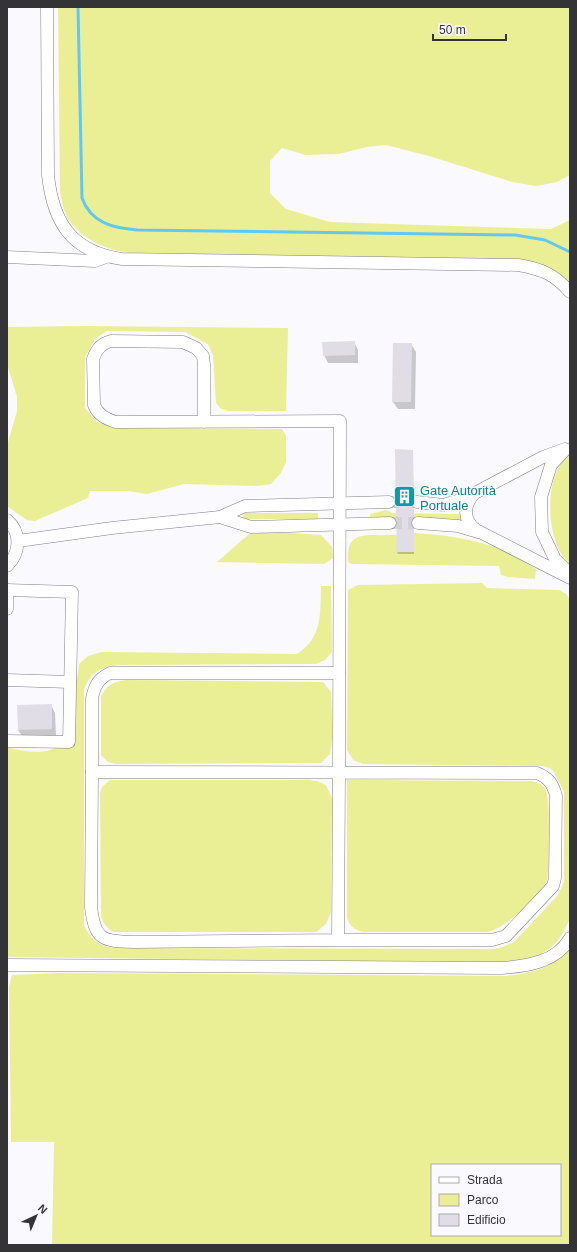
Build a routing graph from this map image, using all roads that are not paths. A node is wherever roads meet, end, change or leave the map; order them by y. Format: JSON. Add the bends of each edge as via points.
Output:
{"nodes":[{"id":1,"x":47,"y":7,"type":"edge"},
{"id":2,"x":7,"y":257,"type":"edge"},
{"id":3,"x":106,"y":257,"type":"junction"},
{"id":4,"x":570,"y":292,"type":"edge"},
{"id":5,"x":204,"y":422,"type":"junction"},
{"id":6,"x":568,"y":448,"type":"edge"},
{"id":7,"x":471,"y":497,"type":"junction"},
{"id":8,"x":389,"y":502,"type":"tunnel mouth"},
{"id":9,"x":417,"y":502,"type":"tunnel mouth"},
{"id":10,"x":339,"y":504,"type":"junction"},
{"id":11,"x":220,"y":517,"type":"junction"},
{"id":12,"x":7,"y":520,"type":"edge"},
{"id":13,"x":390,"y":523,"type":"tunnel mouth"},
{"id":14,"x":418,"y":523,"type":"tunnel mouth"},
{"id":15,"x":339,"y":524,"type":"junction"},
{"id":16,"x":480,"y":532,"type":"junction"},
{"id":17,"x":18,"y":541,"type":"junction"},
{"id":18,"x":7,"y":566,"type":"edge"},
{"id":19,"x":570,"y":574,"type":"edge"},
{"id":20,"x":570,"y":578,"type":"edge"},
{"id":21,"x":7,"y":590,"type":"edge"},
{"id":22,"x":7,"y":609,"type":"edge"},
{"id":23,"x":339,"y":672,"type":"junction"},
{"id":24,"x":7,"y":680,"type":"edge"},
{"id":25,"x":70,"y":682,"type":"junction"},
{"id":26,"x":7,"y":741,"type":"edge"},
{"id":27,"x":92,"y":772,"type":"junction"},
{"id":28,"x":339,"y":774,"type":"junction"},
{"id":29,"x":570,"y":938,"type":"edge"},
{"id":30,"x":338,"y":940,"type":"junction"},
{"id":31,"x":7,"y":965,"type":"edge"}],
"edges":[{"from":1,"to":3,"type":"street","via":[[50,192],[64,229],[89,251]]},
{"from":2,"to":3,"type":"street","via":[[95,261]]},
{"from":3,"to":4,"type":"street","via":[[122,260],[518,265],[537,268],[547,273]]},
{"from":5,"to":5,"type":"street","via":[[116,422],[106,419],[96,411],[94,405],[93,359],[96,351],[105,342],[111,341],[183,342],[196,348],[203,356],[204,365]]},
{"from":5,"to":10,"type":"street","via":[[340,421]]},
{"from":6,"to":7,"type":"street","via":[[543,457]]},
{"from":6,"to":19,"type":"street","via":[[551,465],[541,497],[542,532],[555,559]]},
{"from":7,"to":9,"type":"street","via":[[443,505]]},
{"from":7,"to":16,"type":"street","via":[[467,504],[466,517],[472,527]]},
{"from":8,"to":10,"type":"street"},
{"from":10,"to":11,"type":"street","via":[[245,506]]},
{"from":10,"to":15,"type":"street"},
{"from":11,"to":15,"type":"street","via":[[251,527]]},
{"from":11,"to":17,"type":"street"},
{"from":12,"to":17,"type":"street","via":[[16,531]]},
{"from":13,"to":15,"type":"street"},
{"from":14,"to":16,"type":"street","via":[[458,526]]},
{"from":15,"to":23,"type":"street"},
{"from":16,"to":20,"type":"street"},
{"from":17,"to":18,"type":"street","via":[[17,551]]},
{"from":21,"to":22,"type":"street"},
{"from":21,"to":25,"type":"street","via":[[72,592]]},
{"from":23,"to":27,"type":"street","via":[[110,673],[100,678],[92,698]]},
{"from":23,"to":28,"type":"street"},
{"from":24,"to":25,"type":"street"},
{"from":25,"to":26,"type":"street","via":[[69,742]]},
{"from":27,"to":28,"type":"street"},
{"from":27,"to":30,"type":"street","via":[[91,907],[93,924],[103,937],[110,941],[133,942]]},
{"from":28,"to":30,"type":"street"},
{"from":28,"to":30,"type":"street","via":[[537,773],[549,780],[556,796],[555,878],[552,886],[506,936],[492,940]]},
{"from":29,"to":31,"type":"street","via":[[566,945],[543,960],[527,966],[502,968]]}]}
